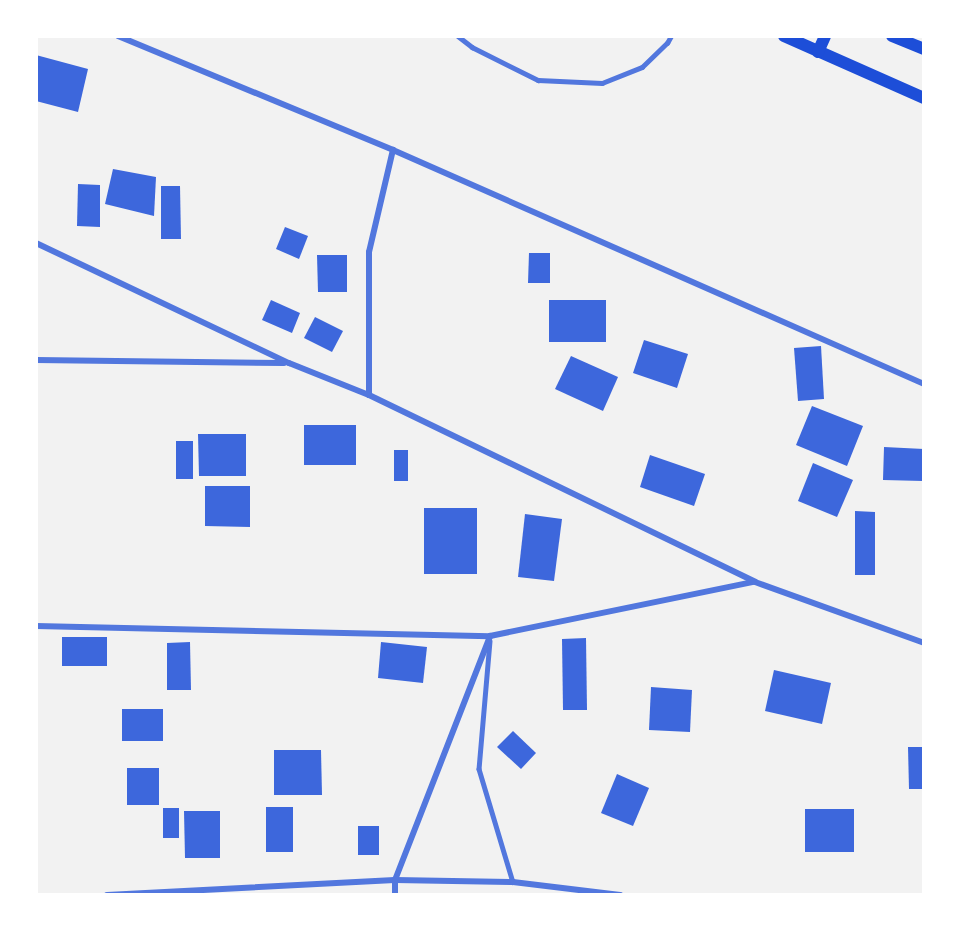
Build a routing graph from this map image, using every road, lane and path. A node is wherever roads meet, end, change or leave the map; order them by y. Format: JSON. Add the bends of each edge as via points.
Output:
{"nodes":[{"id":1,"x":118,"y":36,"type":"edge"},
{"id":2,"x":458,"y":36,"type":"edge"},
{"id":3,"x":670,"y":36,"type":"edge"},
{"id":4,"x":784,"y":36,"type":"edge"},
{"id":5,"x":825,"y":36,"type":"edge"},
{"id":6,"x":892,"y":36,"type":"edge"},
{"id":7,"x":924,"y":49,"type":"edge"},
{"id":8,"x":818,"y":52,"type":"junction"},
{"id":9,"x":924,"y":98,"type":"edge"},
{"id":10,"x":393,"y":150,"type":"junction"},
{"id":11,"x":36,"y":243,"type":"edge"},
{"id":12,"x":36,"y":360,"type":"edge"},
{"id":13,"x":289,"y":363,"type":"junction"},
{"id":14,"x":924,"y":384,"type":"edge"},
{"id":15,"x":369,"y":394,"type":"junction"},
{"id":16,"x":755,"y":582,"type":"junction"},
{"id":17,"x":36,"y":626,"type":"edge"},
{"id":18,"x":490,"y":636,"type":"junction"},
{"id":19,"x":924,"y":643,"type":"edge"},
{"id":20,"x":395,"y":880,"type":"junction"},
{"id":21,"x":513,"y":882,"type":"junction"},
{"id":22,"x":107,"y":895,"type":"edge"},
{"id":23,"x":115,"y":895,"type":"edge"},
{"id":24,"x":395,"y":895,"type":"edge"},
{"id":25,"x":620,"y":895,"type":"edge"}],
"edges":[{"from":1,"to":10,"type":"street"},
{"from":2,"to":3,"type":"lane","via":[[538,80],[602,82],[642,67]]},
{"from":4,"to":8,"type":"main road"},
{"from":5,"to":8,"type":"main road"},
{"from":6,"to":7,"type":"main road"},
{"from":8,"to":9,"type":"main road"},
{"from":10,"to":14,"type":"street"},
{"from":10,"to":15,"type":"street","via":[[369,252]]},
{"from":11,"to":13,"type":"street"},
{"from":12,"to":13,"type":"street"},
{"from":13,"to":15,"type":"street"},
{"from":15,"to":16,"type":"street"},
{"from":16,"to":18,"type":"street"},
{"from":16,"to":19,"type":"street"},
{"from":17,"to":18,"type":"street"},
{"from":18,"to":20,"type":"street"},
{"from":18,"to":21,"type":"lane","via":[[479,769]]},
{"from":20,"to":21,"type":"street"},
{"from":20,"to":23,"type":"street"},
{"from":20,"to":24,"type":"street"},
{"from":21,"to":25,"type":"street"},
{"from":22,"to":23,"type":"street"}]}
